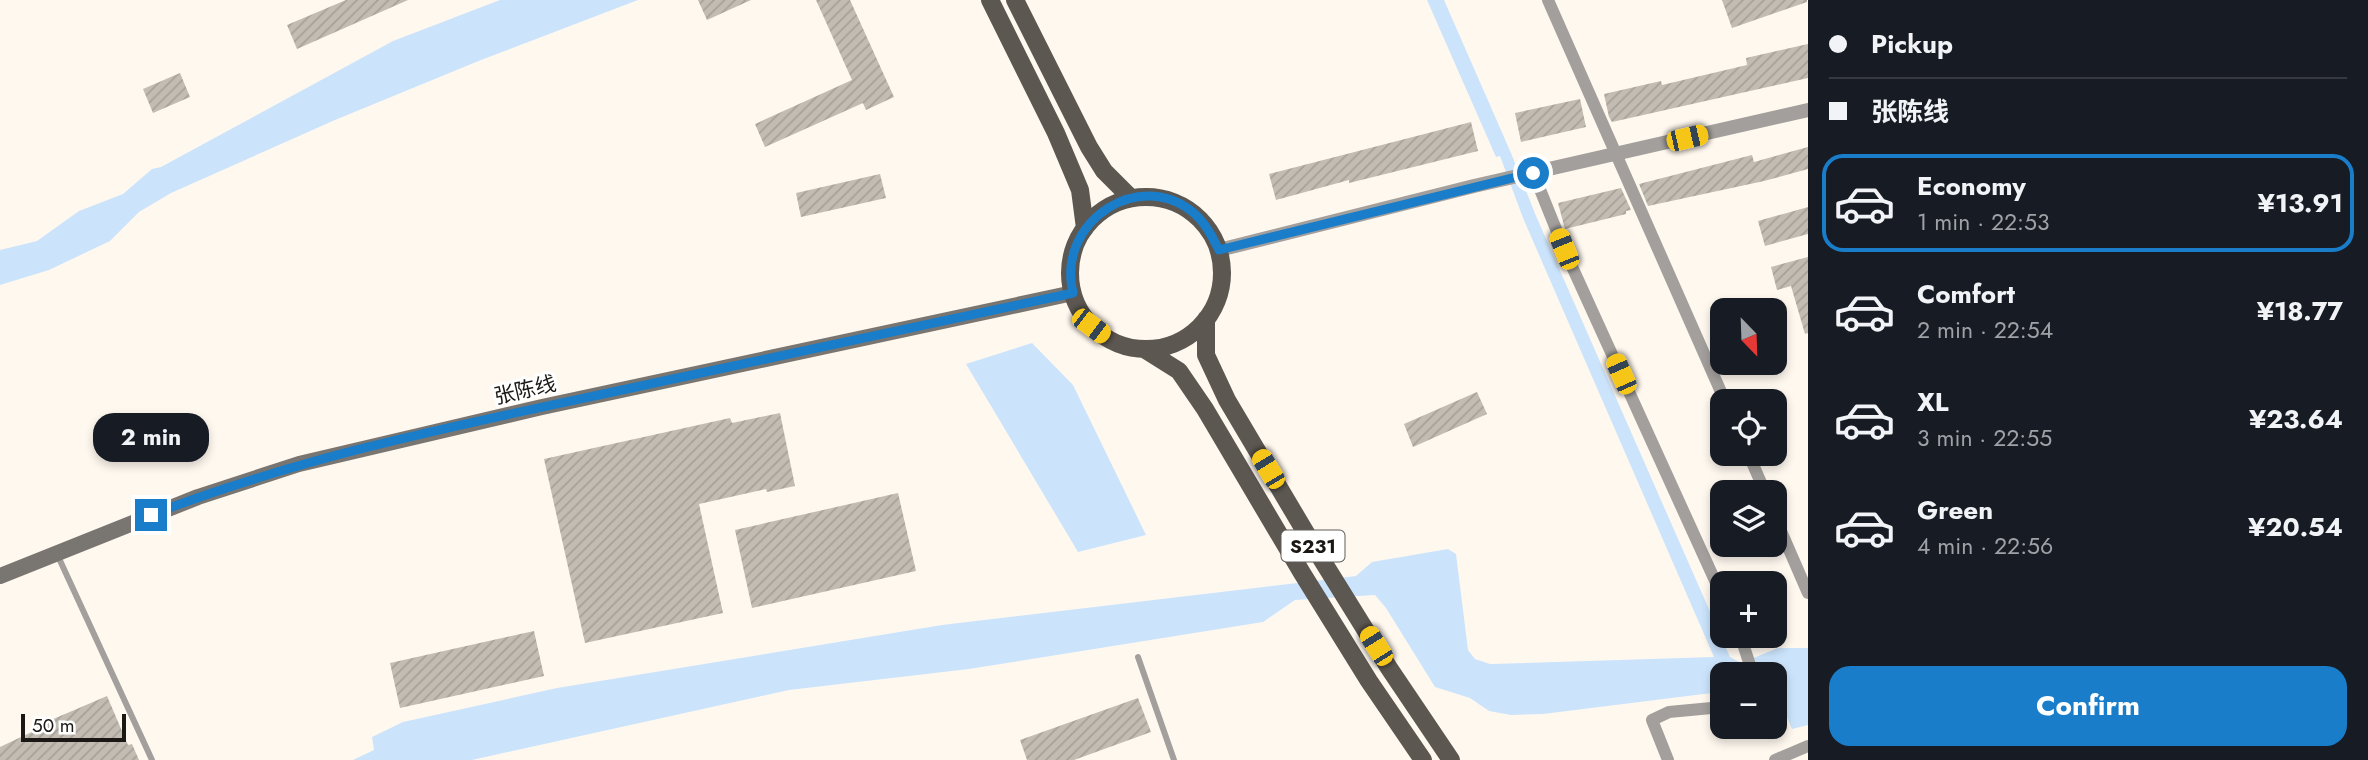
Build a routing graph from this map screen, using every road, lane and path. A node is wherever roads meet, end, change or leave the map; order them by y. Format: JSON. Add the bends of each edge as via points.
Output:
{"nodes":[{"id":1,"x":990,"y":0,"type":"edge"},
{"id":2,"x":1014,"y":0,"type":"edge"},
{"id":3,"x":1548,"y":0,"type":"edge"},
{"id":4,"x":1808,"y":110,"type":"edge"},
{"id":5,"x":1614,"y":154,"type":"junction"},
{"id":6,"x":1533,"y":173,"type":"junction"},
{"id":7,"x":1131,"y":198,"type":"junction"},
{"id":8,"x":1085,"y":228,"type":"junction"},
{"id":9,"x":1219,"y":250,"type":"junction"},
{"id":10,"x":1073,"y":293,"type":"junction"},
{"id":11,"x":1206,"y":319,"type":"junction"},
{"id":12,"x":1144,"y":349,"type":"junction"},
{"id":13,"x":1720,"y":389,"type":"edge"},
{"id":14,"x":1787,"y":545,"type":"edge"},
{"id":15,"x":56,"y":552,"type":"junction"},
{"id":16,"x":1711,"y":571,"type":"edge"},
{"id":17,"x":0,"y":576,"type":"edge"},
{"id":18,"x":1808,"y":593,"type":"edge"},
{"id":19,"x":1138,"y":657,"type":"dead end"},
{"id":20,"x":1710,"y":708,"type":"edge"},
{"id":21,"x":1808,"y":746,"type":"edge"},
{"id":22,"x":152,"y":760,"type":"edge"},
{"id":23,"x":1174,"y":760,"type":"edge"},
{"id":24,"x":1423,"y":760,"type":"edge"},
{"id":25,"x":1450,"y":760,"type":"edge"},
{"id":26,"x":1668,"y":760,"type":"edge"},
{"id":27,"x":1775,"y":760,"type":"edge"}],
"edges":[{"from":1,"to":8,"type":"main road","via":[[1080,190]]},
{"from":2,"to":7,"type":"main road","via":[[1088,147]]},
{"from":3,"to":5,"type":"street"},
{"from":4,"to":5,"type":"street"},
{"from":5,"to":6,"type":"street"},
{"from":5,"to":13,"type":"street"},
{"from":6,"to":9,"type":"street"},
{"from":6,"to":16,"type":"street"},
{"from":7,"to":8,"type":"main road","via":[[1107,207]]},
{"from":7,"to":9,"type":"main road","via":[[1157,197],[1182,206],[1198,217]]},
{"from":8,"to":10,"type":"main road","via":[[1071,257]]},
{"from":9,"to":11,"type":"main road","via":[[1220,290]]},
{"from":10,"to":12,"type":"main road","via":[[1091,326],[1109,340]]},
{"from":10,"to":15,"type":"main road","name":"张陈线","via":[[299,464]]},
{"from":11,"to":12,"type":"main road","via":[[1187,337]]},
{"from":11,"to":25,"type":"main road","number":"S231","via":[[1206,355],[1227,400]]},
{"from":12,"to":24,"type":"main road","number":"S231","via":[[1179,371],[1205,409],[1369,681]]},
{"from":14,"to":18,"type":"street"},
{"from":15,"to":17,"type":"main road","name":"张陈线"},
{"from":15,"to":22,"type":"lane"},
{"from":19,"to":23,"type":"lane"},
{"from":20,"to":26,"type":"street","via":[[1669,712],[1652,720]]},
{"from":21,"to":27,"type":"street"}]}
